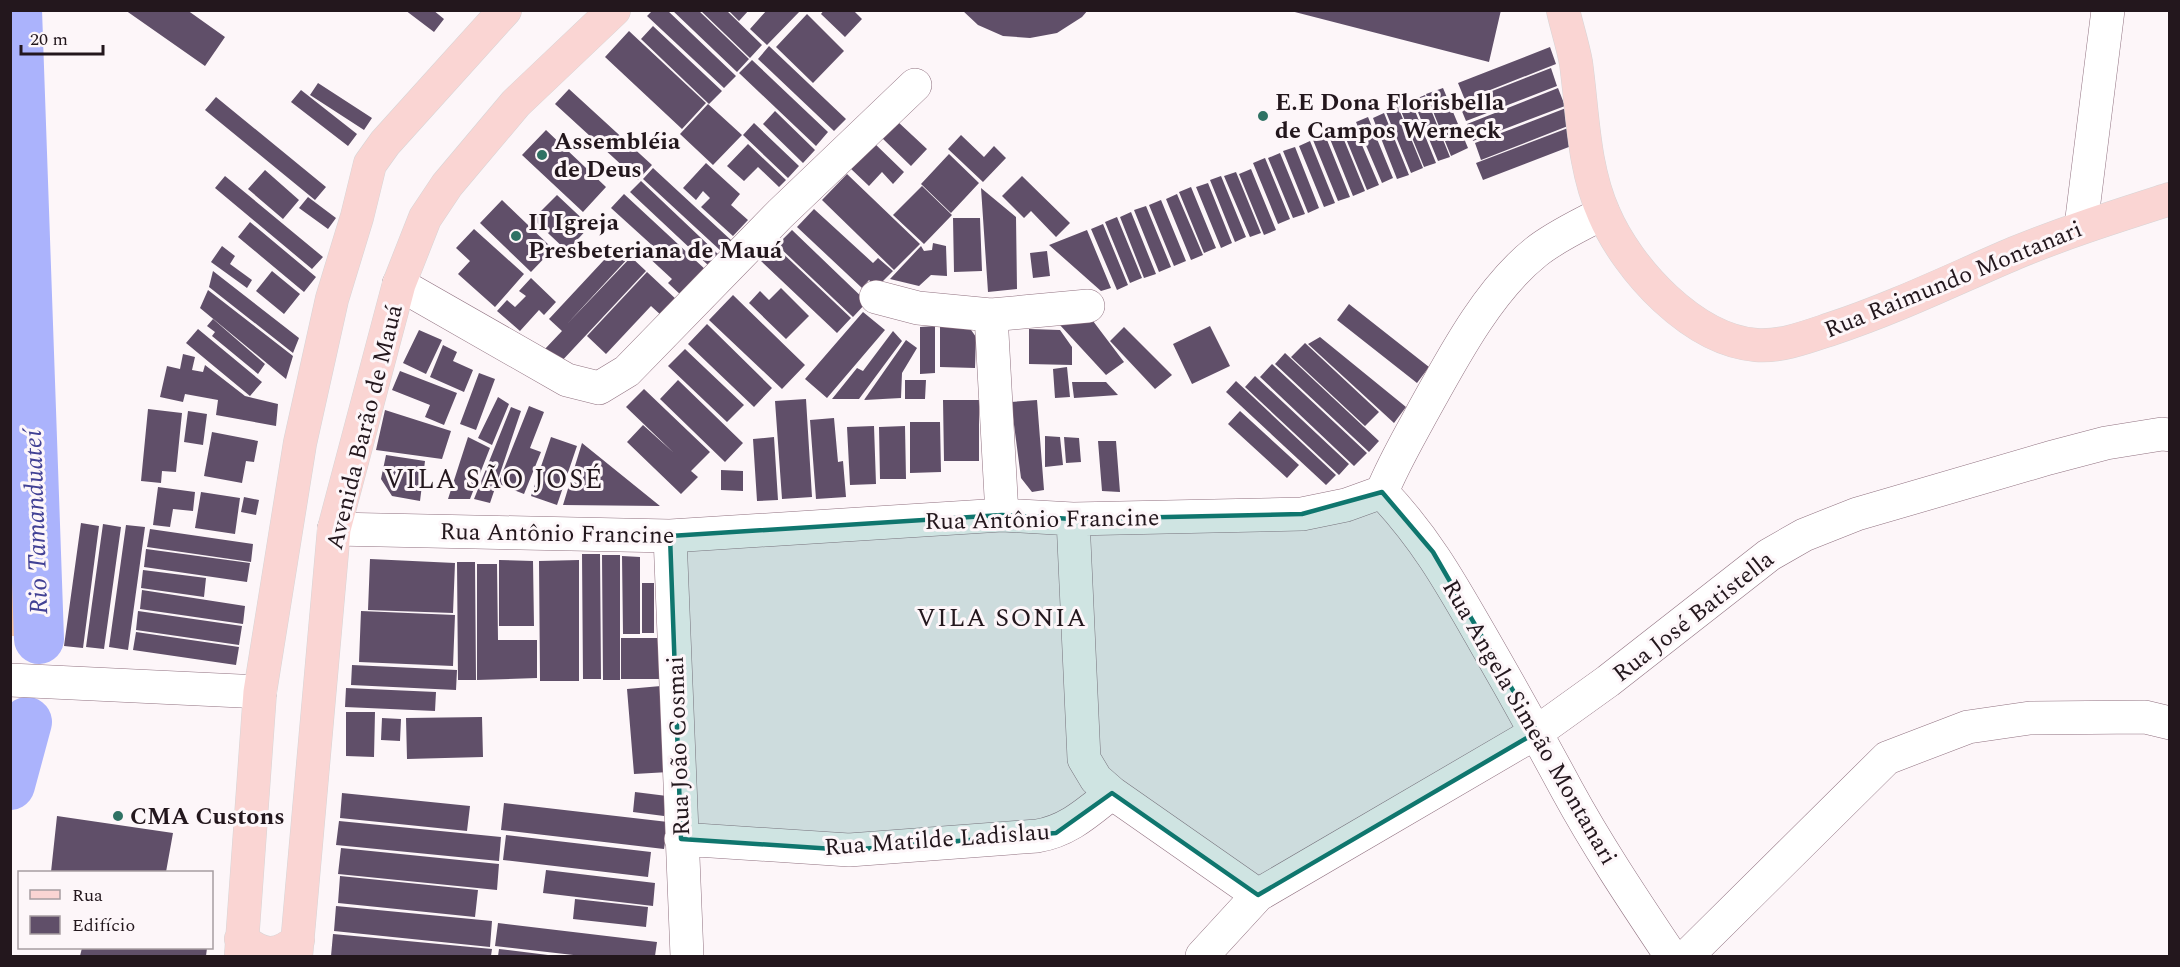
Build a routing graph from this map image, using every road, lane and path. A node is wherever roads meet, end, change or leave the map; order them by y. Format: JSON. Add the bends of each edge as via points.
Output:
{"nodes":[{"id":1,"x":505,"y":10,"type":"edge"},
{"id":2,"x":614,"y":10,"type":"edge"},
{"id":3,"x":1563,"y":10,"type":"edge"},
{"id":4,"x":2108,"y":10,"type":"edge"},
{"id":5,"x":915,"y":85,"type":"dead end"},
{"id":6,"x":2169,"y":200,"type":"edge"},
{"id":7,"x":1603,"y":213,"type":"junction"},
{"id":8,"x":2081,"y":226,"type":"junction"},
{"id":9,"x":399,"y":284,"type":"junction"},
{"id":10,"x":876,"y":297,"type":"dead end"},
{"id":11,"x":1088,"y":306,"type":"dead end"},
{"id":12,"x":992,"y":315,"type":"junction"},
{"id":13,"x":2169,"y":435,"type":"edge"},
{"id":14,"x":1382,"y":492,"type":"junction"},
{"id":15,"x":1002,"y":515,"type":"junction"},
{"id":16,"x":1073,"y":519,"type":"junction"},
{"id":17,"x":334,"y":529,"type":"junction"},
{"id":18,"x":670,"y":536,"type":"junction"},
{"id":19,"x":10,"y":680,"type":"edge"},
{"id":20,"x":260,"y":692,"type":"junction"},
{"id":21,"x":2169,"y":723,"type":"edge"},
{"id":22,"x":1537,"y":732,"type":"junction"},
{"id":23,"x":1112,"y":793,"type":"junction"},
{"id":24,"x":681,"y":839,"type":"junction"},
{"id":25,"x":1258,"y":895,"type":"junction"},
{"id":26,"x":241,"y":948,"type":"edge"},
{"id":27,"x":297,"y":948,"type":"edge"},
{"id":28,"x":687,"y":957,"type":"edge"},
{"id":29,"x":1202,"y":957,"type":"edge"},
{"id":30,"x":1671,"y":957,"type":"edge"},
{"id":31,"x":1687,"y":957,"type":"edge"}],
"edges":[{"from":1,"to":20,"type":"main road","via":[[370,164],[332,298],[300,443]]},
{"from":2,"to":9,"type":"main road","name":"Avenida Barão de Mauá","via":[[516,103],[447,185],[425,218]]},
{"from":3,"to":7,"type":"main road","name":"Rua Raimundo Montanari","via":[[1575,60],[1590,176]]},
{"from":4,"to":8,"type":"street"},
{"from":5,"to":9,"type":"street","via":[[780,214],[627,371],[599,388],[567,380]]},
{"from":6,"to":8,"type":"main road","name":"Rua Raimundo Montanari"},
{"from":7,"to":8,"type":"main road","name":"Rua Raimundo Montanari","via":[[1640,271],[1672,304],[1712,333],[1734,342],[1758,345],[1784,343],[1887,311]]},
{"from":7,"to":14,"type":"street","via":[[1537,252],[1510,276],[1462,344],[1396,457]]},
{"from":9,"to":17,"type":"main road","name":"Avenida Barão de Mauá"},
{"from":10,"to":12,"type":"street","via":[[918,308]]},
{"from":11,"to":12,"type":"street"},
{"from":12,"to":15,"type":"street"},
{"from":13,"to":22,"type":"street","name":"Rua José Batistella","via":[[2106,443],[2049,458],[1857,514],[1804,536],[1770,555]]},
{"from":14,"to":16,"type":"street","name":"Rua Antônio Francine","via":[[1302,514]]},
{"from":14,"to":22,"type":"street","name":"Rua Angela Simeão Montanari","via":[[1432,552]]},
{"from":15,"to":16,"type":"street","name":"Rua Antônio Francine"},
{"from":15,"to":18,"type":"street","name":"Rua Antônio Francine"},
{"from":16,"to":23,"type":"street","via":[[1084,759],[1096,779]]},
{"from":17,"to":18,"type":"street","name":"Rua Antônio Francine"},
{"from":17,"to":27,"type":"main road","name":"Avenida Barão de Mauá"},
{"from":18,"to":24,"type":"street","name":"Rua João Cosmai"},
{"from":19,"to":20,"type":"street"},
{"from":20,"to":26,"type":"main road"},
{"from":21,"to":31,"type":"street","via":[[2145,717],[2030,718],[1968,727],[1887,758]]},
{"from":22,"to":25,"type":"street","name":"Rua José Batistella"},
{"from":22,"to":30,"type":"street","name":"Rua Angela Simeão Montanari","via":[[1620,880]]},
{"from":23,"to":24,"type":"street","name":"Rua Matilde Ladislau","via":[[1079,820],[1056,833],[1037,836],[849,850]]},
{"from":23,"to":25,"type":"street"},
{"from":24,"to":28,"type":"street","name":"Rua João Cosmai"},
{"from":25,"to":29,"type":"street","name":"Rua José Batistella"},
{"from":26,"to":27,"type":"main road","via":[[267,953]]}]}
